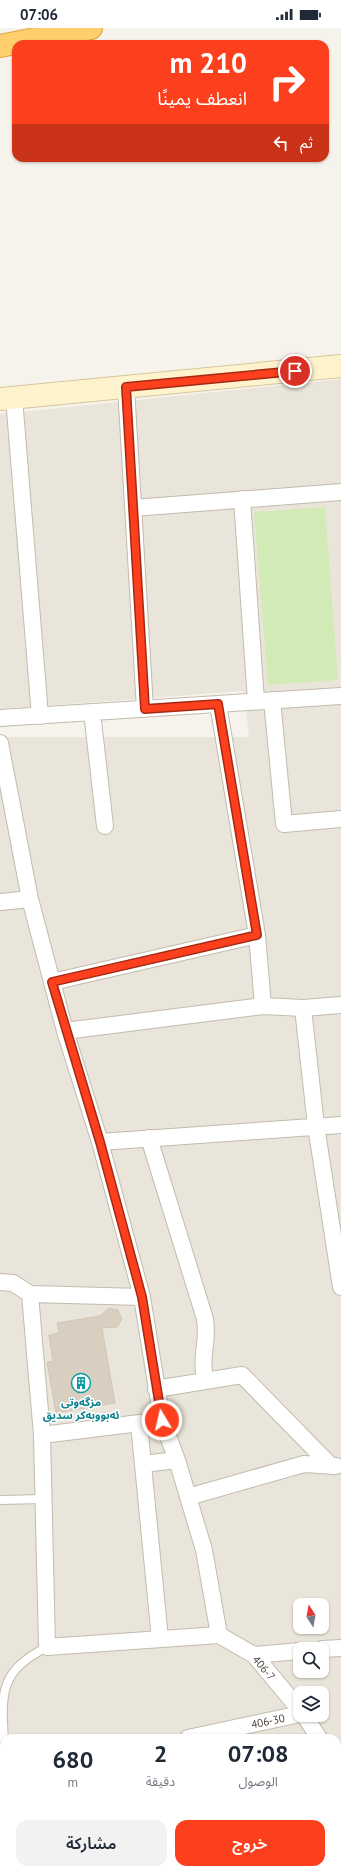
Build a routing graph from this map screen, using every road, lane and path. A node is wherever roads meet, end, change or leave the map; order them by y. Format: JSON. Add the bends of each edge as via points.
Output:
{"nodes":[{"id":1,"x":91,"y":28,"type":"edge"},
{"id":2,"x":30,"y":40,"type":"edge"},
{"id":3,"x":12,"y":44,"type":"edge"},
{"id":4,"x":0,"y":46,"type":"edge"},
{"id":5,"x":341,"y":366,"type":"edge"},
{"id":6,"x":126,"y":387,"type":"junction"},
{"id":7,"x":7,"y":398,"type":"edge"},
{"id":8,"x":341,"y":492,"type":"edge"},
{"id":9,"x":242,"y":499,"type":"junction"},
{"id":10,"x":133,"y":508,"type":"junction"},
{"id":11,"x":341,"y":696,"type":"edge"},
{"id":12,"x":272,"y":700,"type":"junction"},
{"id":13,"x":256,"y":701,"type":"junction"},
{"id":14,"x":218,"y":704,"type":"junction"},
{"id":15,"x":145,"y":709,"type":"junction"},
{"id":16,"x":92,"y":712,"type":"junction"},
{"id":17,"x":40,"y":716,"type":"junction"},
{"id":18,"x":0,"y":718,"type":"edge"},
{"id":19,"x":0,"y":743,"type":"edge"},
{"id":20,"x":341,"y":820,"type":"edge"},
{"id":21,"x":105,"y":826,"type":"dead end"},
{"id":22,"x":30,"y":899,"type":"junction"},
{"id":23,"x":0,"y":902,"type":"edge"},
{"id":24,"x":257,"y":935,"type":"junction"},
{"id":25,"x":52,"y":982,"type":"junction"},
{"id":26,"x":341,"y":1005,"type":"edge"},
{"id":27,"x":263,"y":1006,"type":"junction"},
{"id":28,"x":303,"y":1008,"type":"junction"},
{"id":29,"x":65,"y":1031,"type":"junction"},
{"id":30,"x":341,"y":1125,"type":"edge"},
{"id":31,"x":316,"y":1126,"type":"junction"},
{"id":32,"x":149,"y":1138,"type":"junction"},
{"id":33,"x":100,"y":1142,"type":"junction"},
{"id":34,"x":0,"y":1282,"type":"edge"},
{"id":35,"x":341,"y":1287,"type":"edge"},
{"id":36,"x":30,"y":1294,"type":"junction"},
{"id":37,"x":142,"y":1297,"type":"junction"},
{"id":38,"x":206,"y":1381,"type":"junction"},
{"id":39,"x":156,"y":1389,"type":"junction"},
{"id":40,"x":162,"y":1420,"type":"junction"},
{"id":41,"x":138,"y":1424,"type":"junction"},
{"id":42,"x":42,"y":1435,"type":"junction"},
{"id":43,"x":177,"y":1460,"type":"junction"},
{"id":44,"x":142,"y":1464,"type":"junction"},
{"id":45,"x":336,"y":1466,"type":"edge"},
{"id":46,"x":188,"y":1497,"type":"junction"},
{"id":47,"x":44,"y":1499,"type":"junction"},
{"id":48,"x":0,"y":1500,"type":"edge"},
{"id":49,"x":219,"y":1635,"type":"junction"},
{"id":50,"x":160,"y":1639,"type":"junction"},
{"id":51,"x":47,"y":1647,"type":"junction"},
{"id":52,"x":341,"y":1648,"type":"edge"},
{"id":53,"x":329,"y":1649,"type":"edge"},
{"id":54,"x":293,"y":1652,"type":"edge"},
{"id":55,"x":254,"y":1655,"type":"junction"},
{"id":56,"x":293,"y":1702,"type":"edge"},
{"id":57,"x":293,"y":1716,"type":"edge"},
{"id":58,"x":309,"y":1722,"type":"edge"},
{"id":59,"x":4,"y":1734,"type":"edge"},
{"id":60,"x":207,"y":1734,"type":"edge"},
{"id":61,"x":316,"y":1734,"type":"edge"}],
"edges":[{"from":1,"to":2,"type":"highway"},
{"from":3,"to":4,"type":"highway"},
{"from":5,"to":6,"type":"street"},
{"from":6,"to":7,"type":"street"},
{"from":6,"to":10,"type":"street"},
{"from":7,"to":17,"type":"street"},
{"from":8,"to":9,"type":"street"},
{"from":9,"to":10,"type":"street"},
{"from":9,"to":13,"type":"street"},
{"from":10,"to":15,"type":"street"},
{"from":11,"to":12,"type":"street"},
{"from":12,"to":13,"type":"street"},
{"from":12,"to":20,"type":"street","via":[[284,824]]},
{"from":13,"to":14,"type":"street"},
{"from":14,"to":15,"type":"street"},
{"from":14,"to":24,"type":"street"},
{"from":15,"to":16,"type":"street"},
{"from":16,"to":17,"type":"street"},
{"from":16,"to":21,"type":"street"},
{"from":17,"to":18,"type":"street"},
{"from":19,"to":22,"type":"street"},
{"from":22,"to":23,"type":"street"},
{"from":22,"to":25,"type":"street"},
{"from":24,"to":25,"type":"street"},
{"from":24,"to":27,"type":"street"},
{"from":25,"to":29,"type":"street"},
{"from":26,"to":28,"type":"street"},
{"from":27,"to":28,"type":"street"},
{"from":27,"to":29,"type":"street"},
{"from":28,"to":31,"type":"street"},
{"from":29,"to":33,"type":"street"},
{"from":30,"to":31,"type":"street"},
{"from":31,"to":32,"type":"street"},
{"from":31,"to":35,"type":"street"},
{"from":32,"to":33,"type":"street"},
{"from":32,"to":38,"type":"street","via":[[205,1319],[206,1335],[202,1360]]},
{"from":33,"to":37,"type":"street"},
{"from":34,"to":36,"type":"street","via":[[13,1283]]},
{"from":36,"to":37,"type":"street"},
{"from":36,"to":42,"type":"street"},
{"from":37,"to":39,"type":"street"},
{"from":38,"to":39,"type":"street"},
{"from":38,"to":45,"type":"street","via":[[242,1375]]},
{"from":39,"to":40,"type":"street"},
{"from":40,"to":41,"type":"street"},
{"from":40,"to":43,"type":"street"},
{"from":41,"to":42,"type":"street"},
{"from":41,"to":44,"type":"street"},
{"from":42,"to":47,"type":"street"},
{"from":43,"to":44,"type":"street"},
{"from":43,"to":46,"type":"street"},
{"from":44,"to":50,"type":"street"},
{"from":45,"to":46,"type":"street","via":[[304,1464]]},
{"from":46,"to":49,"type":"street","via":[[204,1550]]},
{"from":47,"to":48,"type":"lane"},
{"from":47,"to":51,"type":"street"},
{"from":49,"to":50,"type":"street"},
{"from":49,"to":55,"type":"street","name":"406-7"},
{"from":50,"to":51,"type":"street"},
{"from":51,"to":59,"type":"lane","via":[[25,1659],[8,1679],[2,1695]]},
{"from":52,"to":53,"type":"street"},
{"from":54,"to":55,"type":"street"},
{"from":55,"to":56,"type":"street","name":"406-7"},
{"from":57,"to":60,"type":"street","name":"406-30"},
{"from":58,"to":61,"type":"street"}]}
